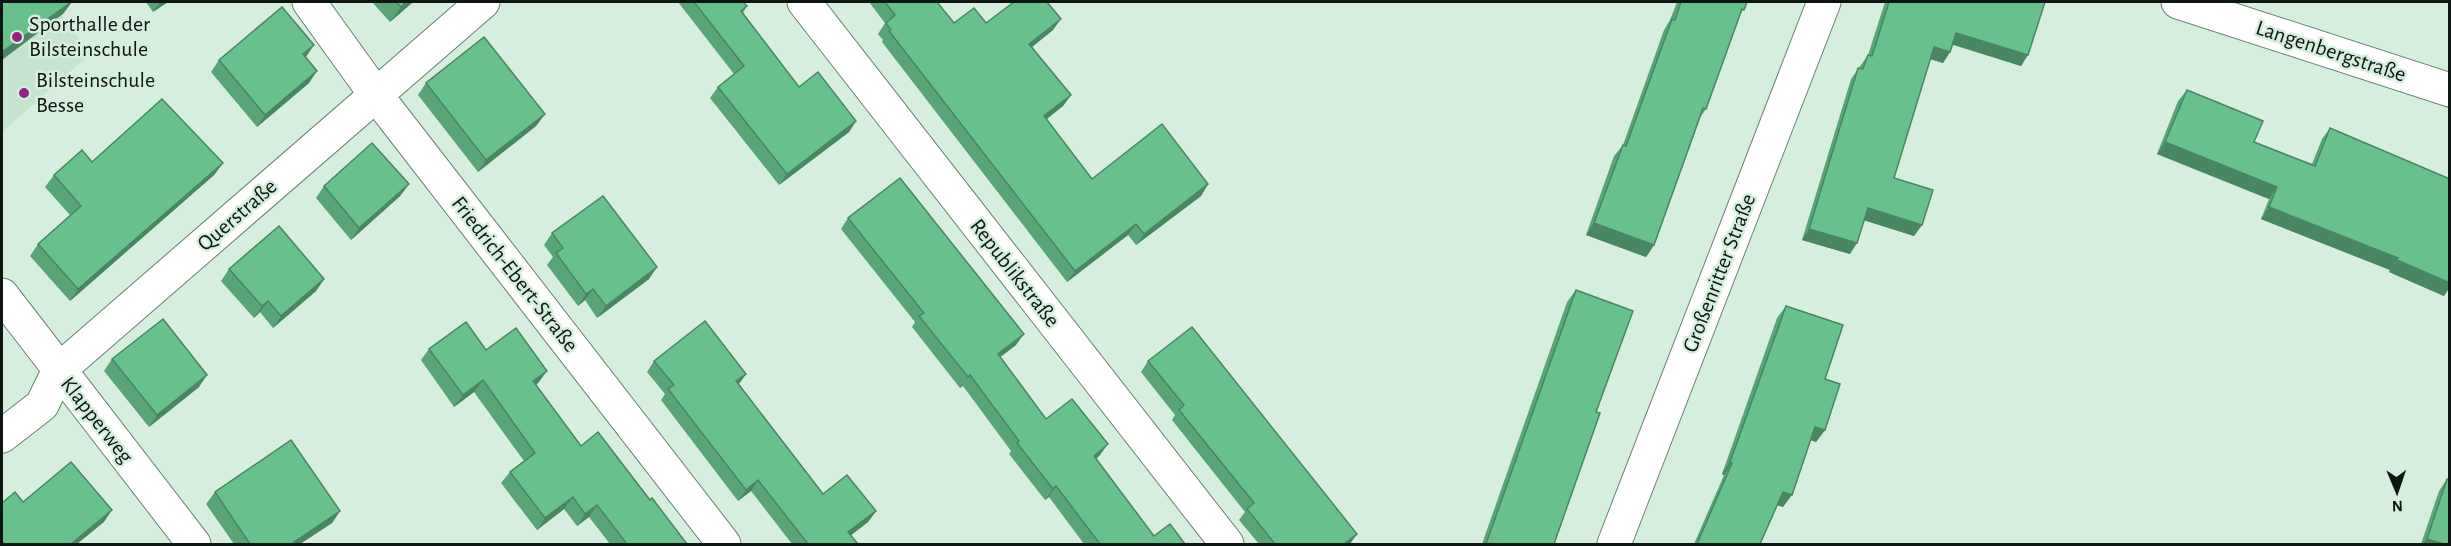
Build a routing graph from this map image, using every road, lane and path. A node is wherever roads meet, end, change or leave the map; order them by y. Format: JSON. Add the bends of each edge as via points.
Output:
{"nodes":[{"id":1,"x":309,"y":2,"type":"edge"},
{"id":2,"x":483,"y":2,"type":"edge"},
{"id":3,"x":804,"y":2,"type":"edge"},
{"id":4,"x":1824,"y":2,"type":"edge"},
{"id":5,"x":2178,"y":2,"type":"edge"},
{"id":6,"x":2450,"y":90,"type":"edge"},
{"id":7,"x":376,"y":95,"type":"junction"},
{"id":8,"x":2,"y":295,"type":"edge"},
{"id":9,"x":59,"y":370,"type":"junction"},
{"id":10,"x":2,"y":436,"type":"edge"},
{"id":11,"x":194,"y":544,"type":"edge"},
{"id":12,"x":724,"y":544,"type":"edge"},
{"id":13,"x":1227,"y":544,"type":"edge"},
{"id":14,"x":1614,"y":544,"type":"edge"}],
"edges":[{"from":1,"to":7,"type":"street","name":"Friedrich-Ebert-Straße"},
{"from":2,"to":7,"type":"street","name":"Querstraße"},
{"from":3,"to":13,"type":"street","name":"Republikstraße"},
{"from":4,"to":14,"type":"street","name":"Großenritter Straße"},
{"from":5,"to":6,"type":"street","name":"Langenbergstraße"},
{"from":7,"to":9,"type":"street","name":"Querstraße"},
{"from":7,"to":12,"type":"street","name":"Friedrich-Ebert-Straße"},
{"from":8,"to":9,"type":"street","name":"Klapperweg"},
{"from":9,"to":10,"type":"street","name":"Querstraße","via":[[42,405]]},
{"from":9,"to":11,"type":"street","name":"Klapperweg"}]}
